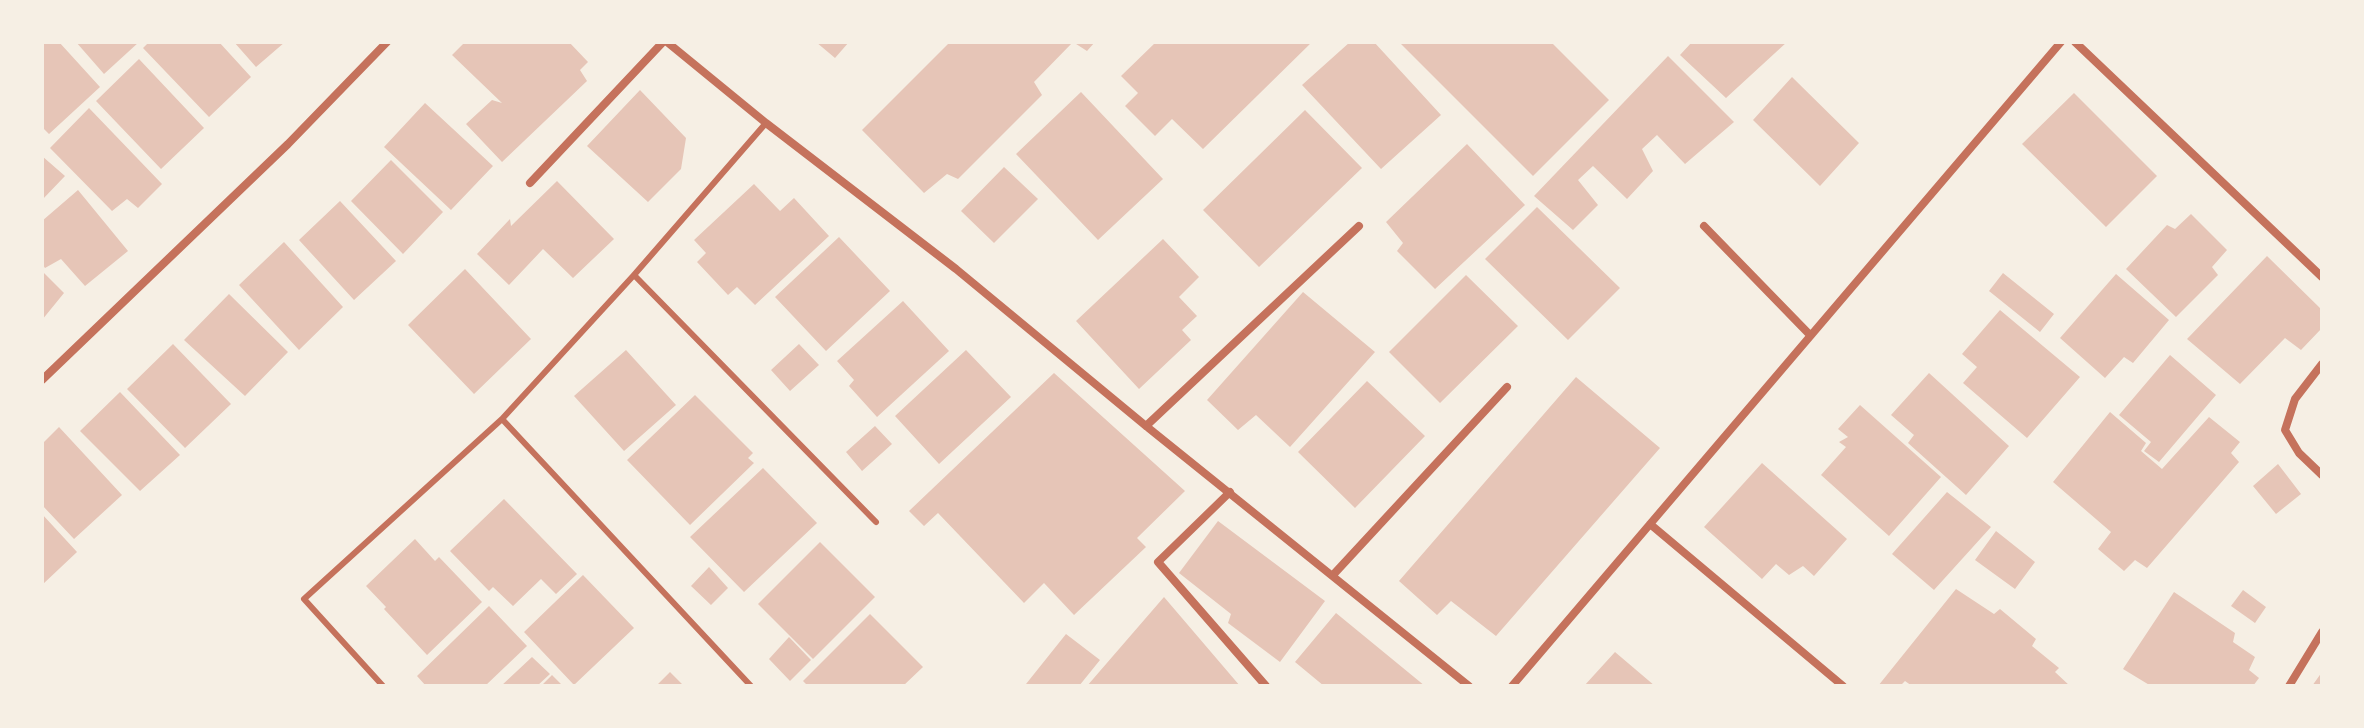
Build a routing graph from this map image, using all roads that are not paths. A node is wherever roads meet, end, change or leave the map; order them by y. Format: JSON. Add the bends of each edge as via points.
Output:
{"nodes":[{"id":1,"x":387,"y":42,"type":"edge"},
{"id":2,"x":665,"y":42,"type":"edge"},
{"id":3,"x":2061,"y":42,"type":"edge"},
{"id":4,"x":2075,"y":42,"type":"edge"},
{"id":5,"x":766,"y":123,"type":"junction"},
{"id":6,"x":530,"y":183,"type":"dead end"},
{"id":7,"x":1359,"y":226,"type":"dead end"},
{"id":8,"x":1704,"y":226,"type":"dead end"},
{"id":9,"x":634,"y":275,"type":"junction"},
{"id":10,"x":2322,"y":277,"type":"edge"},
{"id":11,"x":1810,"y":335,"type":"junction"},
{"id":12,"x":2322,"y":364,"type":"edge"},
{"id":13,"x":42,"y":380,"type":"edge"},
{"id":14,"x":1507,"y":387,"type":"dead end"},
{"id":15,"x":502,"y":419,"type":"junction"},
{"id":16,"x":1146,"y":426,"type":"junction"},
{"id":17,"x":2322,"y":475,"type":"edge"},
{"id":18,"x":1230,"y":492,"type":"junction"},
{"id":19,"x":876,"y":522,"type":"dead end"},
{"id":20,"x":1650,"y":524,"type":"junction"},
{"id":21,"x":1333,"y":575,"type":"junction"},
{"id":22,"x":2322,"y":632,"type":"edge"},
{"id":23,"x":383,"y":686,"type":"edge"},
{"id":24,"x":751,"y":686,"type":"edge"},
{"id":25,"x":1266,"y":686,"type":"edge"},
{"id":26,"x":1469,"y":686,"type":"edge"},
{"id":27,"x":1512,"y":686,"type":"edge"},
{"id":28,"x":1843,"y":686,"type":"edge"},
{"id":29,"x":2289,"y":686,"type":"edge"}],
"edges":[{"from":1,"to":13,"type":"street"},
{"from":2,"to":5,"type":"street"},
{"from":2,"to":6,"type":"street"},
{"from":3,"to":11,"type":"street"},
{"from":4,"to":10,"type":"street"},
{"from":5,"to":9,"type":"lane"},
{"from":5,"to":16,"type":"street","via":[[956,269]]},
{"from":7,"to":16,"type":"street"},
{"from":8,"to":11,"type":"street"},
{"from":9,"to":15,"type":"lane"},
{"from":9,"to":19,"type":"lane"},
{"from":11,"to":20,"type":"street"},
{"from":12,"to":17,"type":"street","via":[[2295,399],[2285,430]]},
{"from":14,"to":21,"type":"street"},
{"from":15,"to":23,"type":"lane","via":[[304,599]]},
{"from":15,"to":24,"type":"lane"},
{"from":16,"to":18,"type":"street"},
{"from":18,"to":21,"type":"street"},
{"from":18,"to":25,"type":"street","via":[[1158,562]]},
{"from":20,"to":27,"type":"street"},
{"from":20,"to":28,"type":"street"},
{"from":21,"to":26,"type":"street"},
{"from":22,"to":29,"type":"street"}]}
